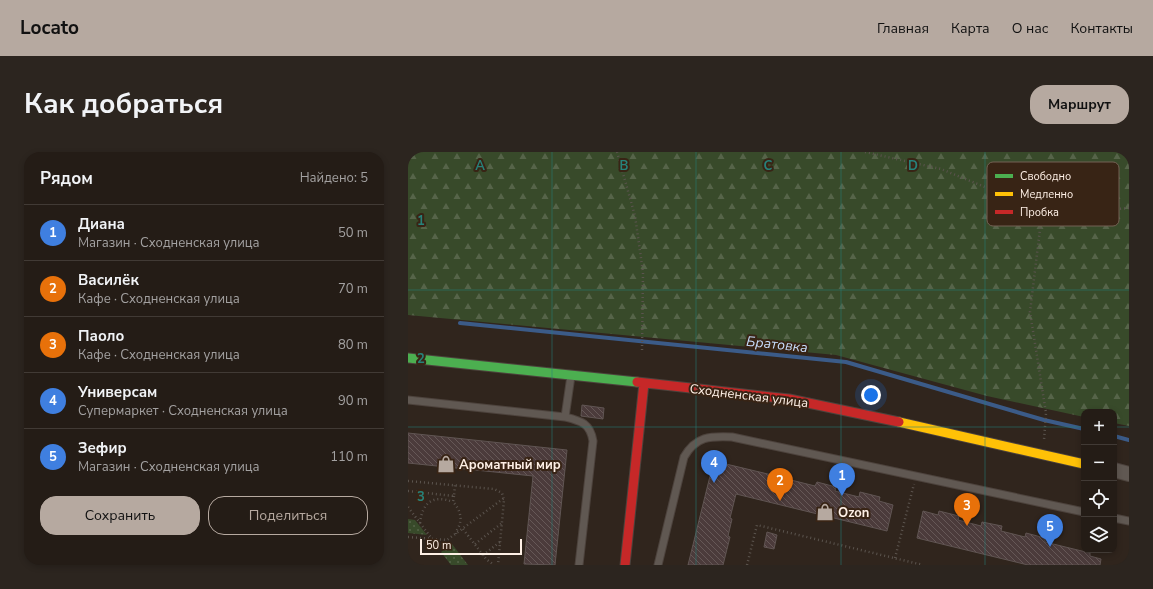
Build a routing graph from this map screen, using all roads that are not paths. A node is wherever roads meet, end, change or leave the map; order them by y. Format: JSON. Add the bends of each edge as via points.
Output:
{"nodes":[{"id":1,"x":408,"y":358,"type":"edge"},
{"id":2,"x":571,"y":375,"type":"junction"},
{"id":3,"x":644,"y":383,"type":"junction"},
{"id":4,"x":408,"y":400,"type":"edge"},
{"id":5,"x":565,"y":417,"type":"junction"},
{"id":6,"x":1081,"y":463,"type":"edge"},
{"id":7,"x":1117,"y":471,"type":"edge"},
{"id":8,"x":1129,"y":474,"type":"edge"},
{"id":9,"x":1081,"y":511,"type":"edge"},
{"id":10,"x":1117,"y":519,"type":"edge"},
{"id":11,"x":1129,"y":521,"type":"edge"},
{"id":12,"x":579,"y":565,"type":"edge"},
{"id":13,"x":625,"y":565,"type":"edge"},
{"id":14,"x":658,"y":565,"type":"edge"}],
"edges":[{"from":1,"to":2,"type":"street","name":"Сходненская улица"},
{"from":2,"to":3,"type":"street","name":"Сходненская улица"},
{"from":2,"to":5,"type":"lane"},
{"from":3,"to":6,"type":"street","name":"Сходненская улица","via":[[817,404]]},
{"from":3,"to":13,"type":"street"},
{"from":4,"to":5,"type":"lane"},
{"from":5,"to":12,"type":"lane","via":[[579,420],[591,432],[593,441]]},
{"from":7,"to":8,"type":"street"},
{"from":9,"to":14,"type":"lane","via":[[719,436],[696,442],[684,457]]},
{"from":10,"to":11,"type":"lane"}]}
